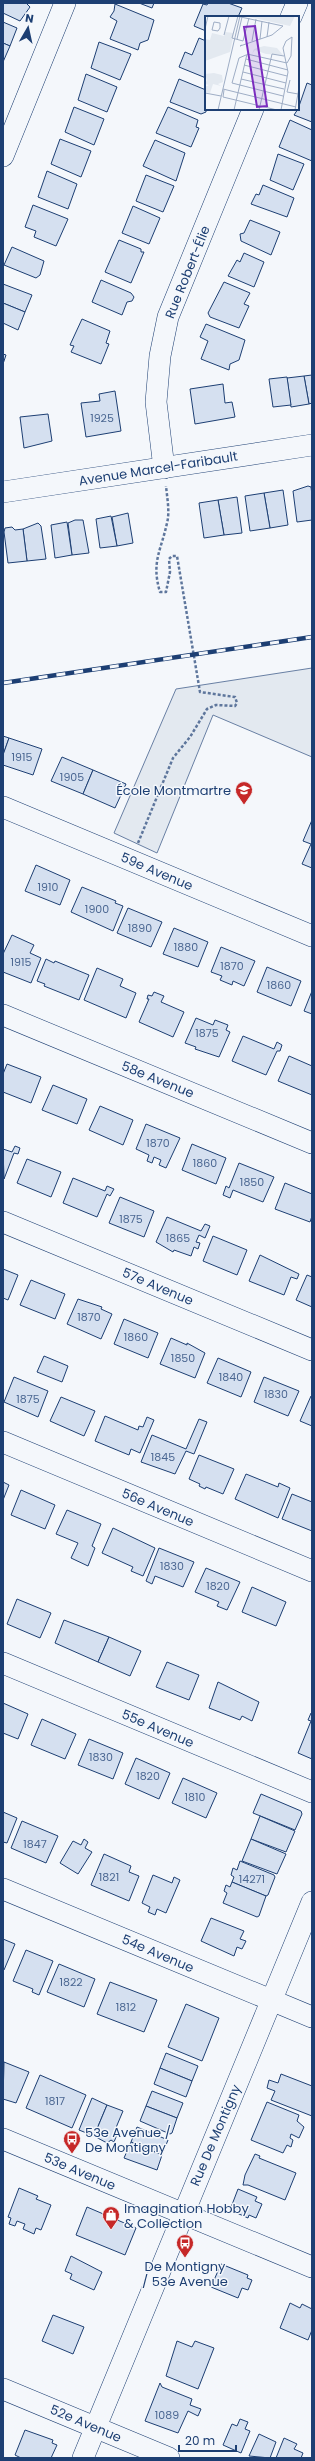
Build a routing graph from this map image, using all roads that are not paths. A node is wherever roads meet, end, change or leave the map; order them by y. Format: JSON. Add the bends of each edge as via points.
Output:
{"nodes":[{"id":1,"x":65,"y":3,"type":"edge"},
{"id":2,"x":297,"y":3,"type":"edge"},
{"id":3,"x":291,"y":16,"type":"edge"},
{"id":4,"x":253,"y":110,"type":"edge"},
{"id":5,"x":3,"y":156,"type":"edge"},
{"id":6,"x":312,"y":445,"type":"edge"},
{"id":7,"x":164,"y":468,"type":"junction"},
{"id":8,"x":3,"y":492,"type":"edge"},
{"id":9,"x":3,"y":807,"type":"edge"},
{"id":10,"x":312,"y":936,"type":"edge"},
{"id":11,"x":3,"y":1015,"type":"edge"},
{"id":12,"x":312,"y":1143,"type":"edge"},
{"id":13,"x":3,"y":1222,"type":"edge"},
{"id":14,"x":312,"y":1350,"type":"edge"},
{"id":15,"x":3,"y":1442,"type":"edge"},
{"id":16,"x":312,"y":1571,"type":"edge"},
{"id":17,"x":3,"y":1663,"type":"edge"},
{"id":18,"x":312,"y":1792,"type":"edge"},
{"id":19,"x":3,"y":1889,"type":"edge"},
{"id":20,"x":312,"y":1902,"type":"edge"},
{"id":21,"x":272,"y":2000,"type":"junction"},
{"id":22,"x":312,"y":2017,"type":"edge"},
{"id":23,"x":3,"y":2139,"type":"edge"},
{"id":24,"x":182,"y":2214,"type":"junction"},
{"id":25,"x":312,"y":2268,"type":"edge"},
{"id":26,"x":3,"y":2389,"type":"edge"},
{"id":27,"x":96,"y":2427,"type":"junction"},
{"id":28,"x":83,"y":2458,"type":"edge"},
{"id":29,"x":169,"y":2458,"type":"edge"}],
"edges":[{"from":1,"to":5,"type":"street"},
{"from":2,"to":3,"type":"street"},
{"from":4,"to":7,"type":"street","name":"Rue Robert-Élie","via":[[168,317],[160,356],[156,402]]},
{"from":6,"to":7,"type":"street","name":"Avenue Marcel-Faribault"},
{"from":7,"to":8,"type":"street","name":"Avenue Marcel-Faribault"},
{"from":9,"to":10,"type":"street","name":"59e Avenue"},
{"from":11,"to":12,"type":"street","name":"58e Avenue"},
{"from":13,"to":14,"type":"street","name":"57e Avenue"},
{"from":15,"to":16,"type":"street","name":"56e Avenue"},
{"from":17,"to":18,"type":"street","name":"55e Avenue"},
{"from":19,"to":21,"type":"street","name":"54e Avenue"},
{"from":20,"to":21,"type":"street","name":"Rue De Montigny"},
{"from":21,"to":22,"type":"street","name":"54e Avenue"},
{"from":21,"to":24,"type":"street","name":"Rue De Montigny"},
{"from":23,"to":24,"type":"street","name":"53e Avenue"},
{"from":24,"to":25,"type":"street","name":"53e Avenue"},
{"from":24,"to":27,"type":"street","name":"Rue De Montigny"},
{"from":26,"to":27,"type":"street","name":"52e Avenue"},
{"from":27,"to":28,"type":"street","name":"Rue De Montigny"},
{"from":27,"to":29,"type":"street","name":"52e Avenue"}]}
